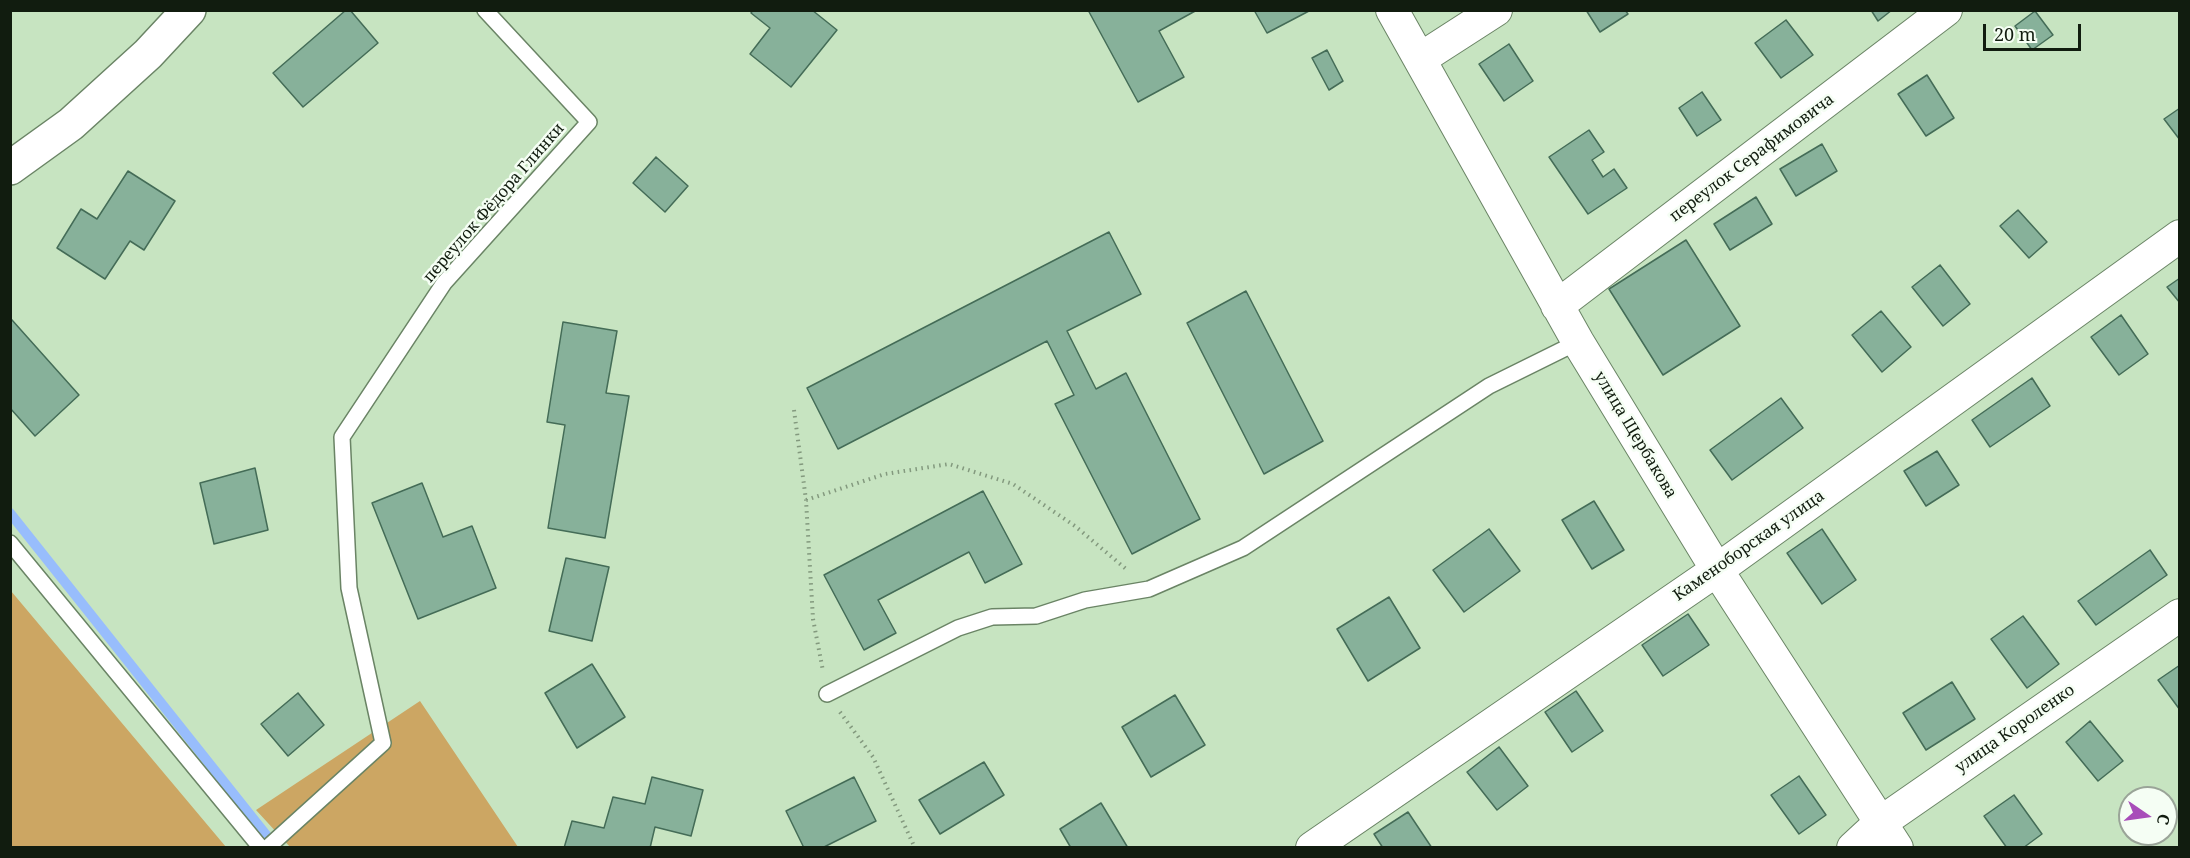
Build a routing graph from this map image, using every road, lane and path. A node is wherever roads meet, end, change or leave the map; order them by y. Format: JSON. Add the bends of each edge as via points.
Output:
{"nodes":[{"id":1,"x":189,"y":10,"type":"edge"},
{"id":2,"x":485,"y":10,"type":"edge"},
{"id":3,"x":1392,"y":10,"type":"edge"},
{"id":4,"x":1496,"y":10,"type":"edge"},
{"id":5,"x":1946,"y":10,"type":"edge"},
{"id":6,"x":1420,"y":59,"type":"junction"},
{"id":7,"x":10,"y":168,"type":"edge"},
{"id":8,"x":2180,"y":236,"type":"edge"},
{"id":9,"x":1557,"y":306,"type":"junction"},
{"id":10,"x":1578,"y":342,"type":"junction"},
{"id":11,"x":794,"y":410,"type":"dead end"},
{"id":12,"x":806,"y":500,"type":"junction"},
{"id":13,"x":10,"y":543,"type":"edge"},
{"id":14,"x":1717,"y":570,"type":"junction"},
{"id":15,"x":1149,"y":589,"type":"junction"},
{"id":16,"x":2180,"y":615,"type":"edge"},
{"id":17,"x":827,"y":694,"type":"junction"},
{"id":18,"x":1889,"y":835,"type":"edge"},
{"id":19,"x":261,"y":848,"type":"edge"},
{"id":20,"x":267,"y":848,"type":"edge"},
{"id":21,"x":915,"y":848,"type":"edge"},
{"id":22,"x":1312,"y":848,"type":"edge"},
{"id":23,"x":1853,"y":848,"type":"edge"}],
"edges":[{"from":1,"to":7,"type":"main road","via":[[148,54],[71,124]]},
{"from":2,"to":20,"type":"lane","name":"переулок Фёдора Глинки","via":[[589,122],[444,283],[342,437],[349,588],[383,743]]},
{"from":3,"to":6,"type":"street","name":"улица Щербакова"},
{"from":4,"to":6,"type":"street"},
{"from":5,"to":9,"type":"street","name":"переулок Серафимовича"},
{"from":6,"to":9,"type":"street","name":"улица Щербакова"},
{"from":8,"to":14,"type":"street","name":"Каменоборская улица"},
{"from":9,"to":10,"type":"street","name":"улица Щербакова"},
{"from":10,"to":14,"type":"street","name":"улица Щербакова"},
{"from":10,"to":15,"type":"lane","via":[[1489,386],[1243,548]]},
{"from":11,"to":12,"type":"path"},
{"from":12,"to":15,"type":"path","via":[[885,474],[949,464],[1013,484],[1074,526]]},
{"from":12,"to":17,"type":"path","via":[[813,620]]},
{"from":13,"to":19,"type":"lane"},
{"from":14,"to":18,"type":"street","name":"улица Щербакова"},
{"from":14,"to":22,"type":"street","name":"Каменоборская улица"},
{"from":15,"to":17,"type":"lane","via":[[1084,600],[1036,616],[992,617],[958,628]]},
{"from":16,"to":18,"type":"street","name":"улица Короленко"},
{"from":17,"to":21,"type":"path","via":[[873,757]]},
{"from":18,"to":23,"type":"street","name":"улица Короленко"}]}
